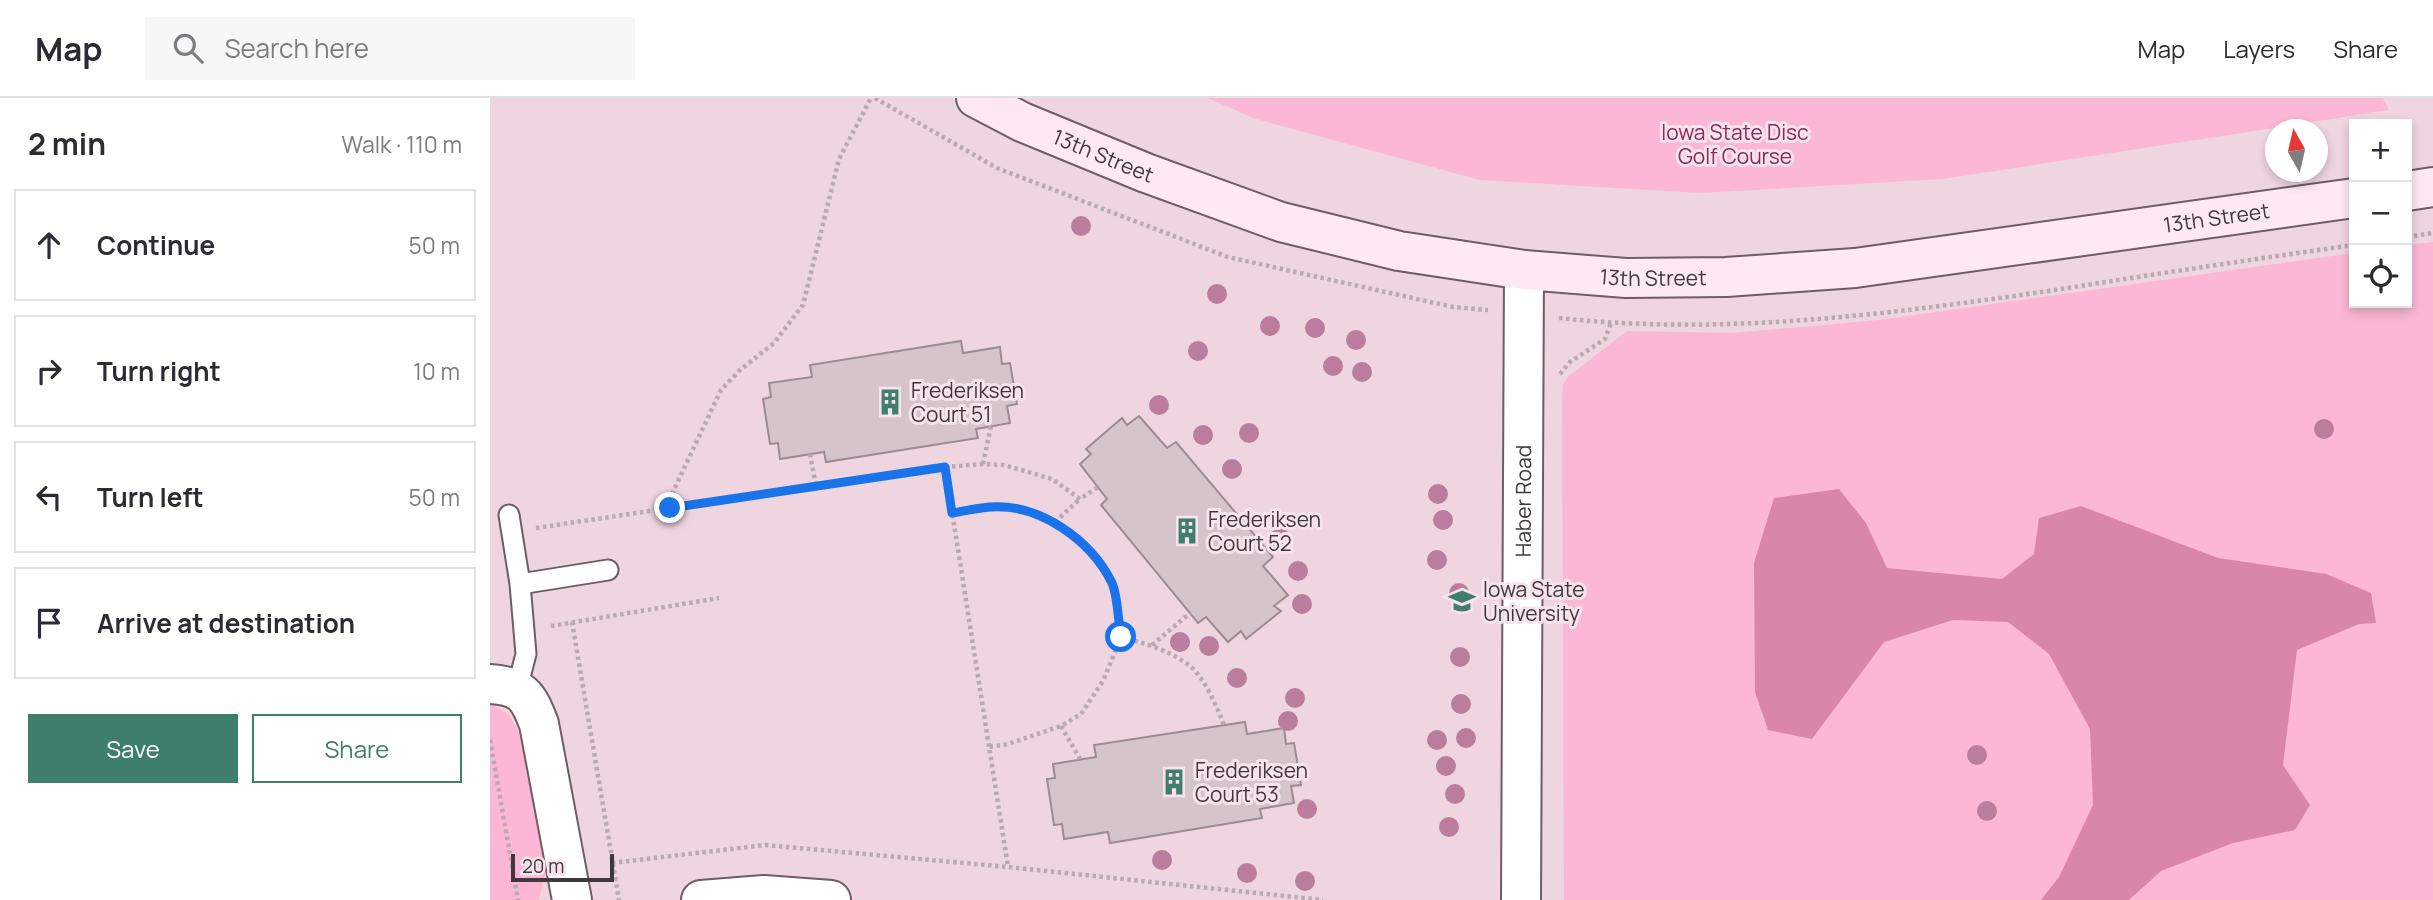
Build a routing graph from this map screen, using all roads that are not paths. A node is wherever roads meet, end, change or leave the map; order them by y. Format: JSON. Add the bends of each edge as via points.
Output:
{"nodes":[{"id":1,"x":976,"y":98,"type":"edge"},
{"id":2,"x":2433,"y":187,"type":"edge"},
{"id":3,"x":2412,"y":190,"type":"edge"},
{"id":4,"x":2349,"y":199,"type":"edge"},
{"id":5,"x":1524,"y":270,"type":"junction"},
{"id":6,"x":511,"y":523,"type":"road end"},
{"id":7,"x":608,"y":570,"type":"dead end"},
{"id":8,"x":520,"y":584,"type":"junction"},
{"id":9,"x":503,"y":687,"type":"edge"},
{"id":10,"x":572,"y":900,"type":"edge"},
{"id":11,"x":701,"y":900,"type":"edge"},
{"id":12,"x":831,"y":900,"type":"edge"},
{"id":13,"x":1521,"y":900,"type":"edge"}],
"edges":[{"from":1,"to":5,"type":"main road","name":"13th Street","via":[[1021,122],[1146,173],[1281,222],[1399,251]]},
{"from":2,"to":3,"type":"main road"},
{"from":4,"to":5,"type":"main road","name":"13th Street","via":[[1855,268],[1639,278]]},
{"from":5,"to":13,"type":"street","name":"Haber Road"},
{"from":6,"to":8,"type":"lane"},
{"from":7,"to":8,"type":"lane"},
{"from":8,"to":9,"type":"lane","via":[[526,654]]},
{"from":9,"to":10,"type":"street","via":[[531,702],[539,724]]},
{"from":11,"to":12,"type":"street","via":[[764,895]]}]}
